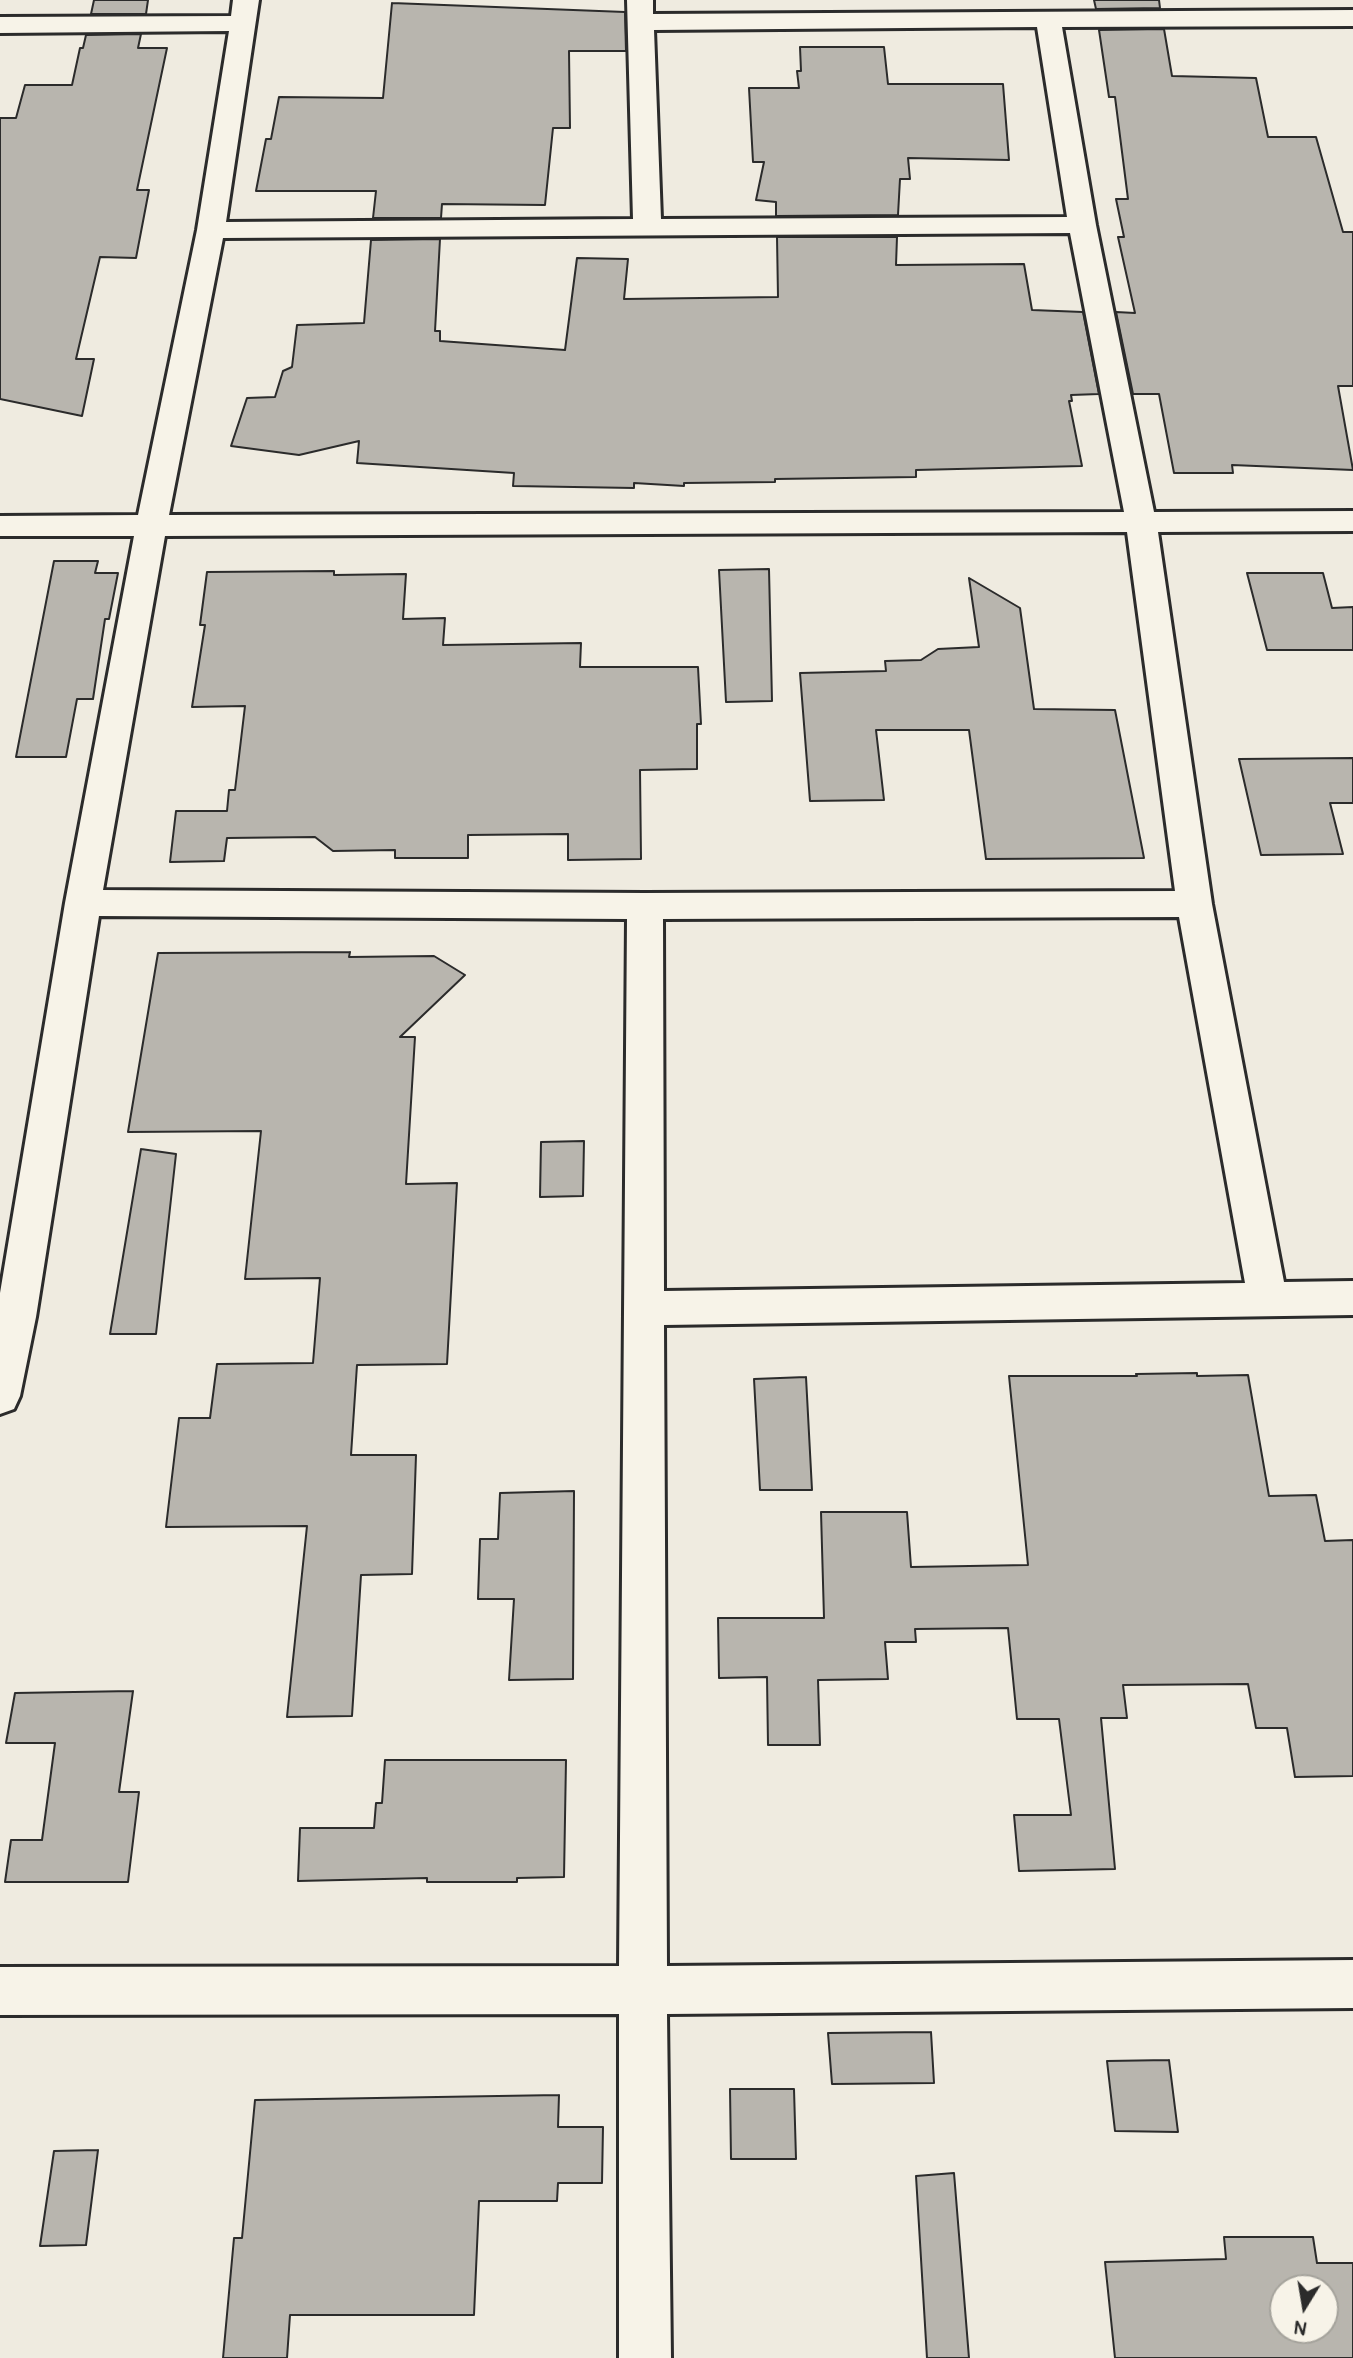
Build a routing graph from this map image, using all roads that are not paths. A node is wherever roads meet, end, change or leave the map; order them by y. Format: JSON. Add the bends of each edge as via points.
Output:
{"nodes":[{"id":1,"x":640,"y":11,"type":"edge"},
{"id":2,"x":243,"y":12,"type":"edge"},
{"id":3,"x":1353,"y":18,"type":"edge"},
{"id":4,"x":1048,"y":20,"type":"junction"},
{"id":5,"x":0,"y":25,"type":"edge"},
{"id":6,"x":1082,"y":225,"type":"junction"},
{"id":7,"x":647,"y":226,"type":"junction"},
{"id":8,"x":211,"y":230,"type":"junction"},
{"id":9,"x":1353,"y":521,"type":"edge"},
{"id":10,"x":1142,"y":522,"type":"junction"},
{"id":11,"x":0,"y":526,"type":"edge"},
{"id":12,"x":152,"y":526,"type":"junction"},
{"id":13,"x":83,"y":902,"type":"junction"},
{"id":14,"x":1194,"y":904,"type":"junction"},
{"id":15,"x":645,"y":906,"type":"junction"},
{"id":16,"x":1353,"y":1298,"type":"edge"},
{"id":17,"x":1268,"y":1300,"type":"junction"},
{"id":18,"x":643,"y":1308,"type":"junction"},
{"id":19,"x":8,"y":1317,"type":"edge"},
{"id":20,"x":0,"y":1396,"type":"edge"},
{"id":21,"x":1353,"y":1984,"type":"edge"},
{"id":22,"x":644,"y":1990,"type":"junction"},
{"id":23,"x":0,"y":1992,"type":"edge"},
{"id":24,"x":645,"y":2358,"type":"edge"}],
"edges":[{"from":1,"to":4,"type":"street"},
{"from":1,"to":7,"type":"street"},
{"from":2,"to":5,"type":"street"},
{"from":2,"to":8,"type":"street"},
{"from":3,"to":4,"type":"street"},
{"from":4,"to":6,"type":"street"},
{"from":6,"to":7,"type":"street"},
{"from":6,"to":10,"type":"street"},
{"from":7,"to":8,"type":"street"},
{"from":8,"to":12,"type":"street"},
{"from":9,"to":10,"type":"street"},
{"from":10,"to":12,"type":"street"},
{"from":10,"to":14,"type":"street"},
{"from":11,"to":12,"type":"street"},
{"from":12,"to":13,"type":"street"},
{"from":13,"to":15,"type":"street"},
{"from":13,"to":19,"type":"street"},
{"from":14,"to":15,"type":"street"},
{"from":14,"to":17,"type":"street"},
{"from":15,"to":18,"type":"street"},
{"from":16,"to":17,"type":"street"},
{"from":17,"to":18,"type":"street"},
{"from":18,"to":22,"type":"street"},
{"from":19,"to":20,"type":"street"},
{"from":21,"to":22,"type":"street"},
{"from":22,"to":23,"type":"street"},
{"from":22,"to":24,"type":"street"}]}
